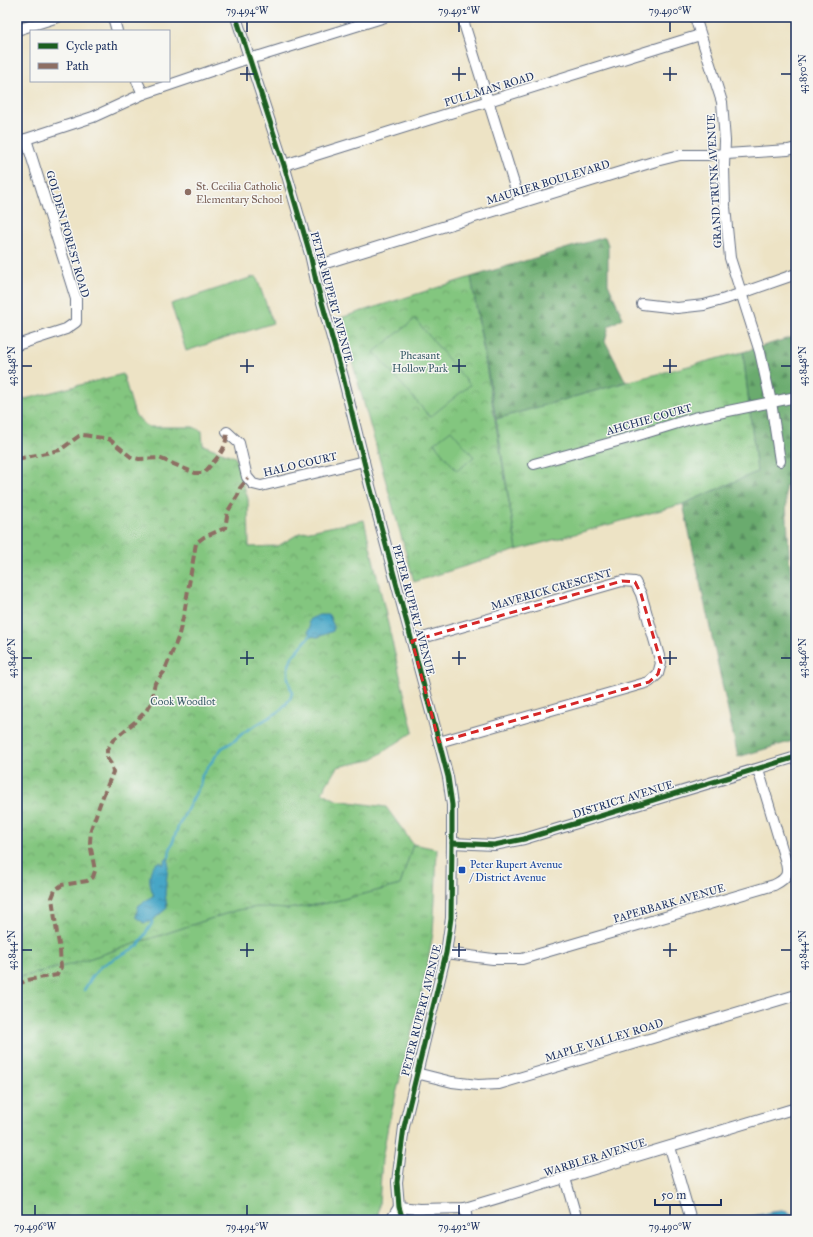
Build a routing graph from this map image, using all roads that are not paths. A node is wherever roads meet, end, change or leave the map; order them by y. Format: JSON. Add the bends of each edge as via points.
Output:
{"nodes":[{"id":1,"x":58,"y":17,"type":"edge"},
{"id":2,"x":113,"y":17,"type":"edge"},
{"id":3,"x":236,"y":17,"type":"edge"},
{"id":4,"x":384,"y":17,"type":"edge"},
{"id":5,"x":462,"y":17,"type":"edge"},
{"id":6,"x":695,"y":17,"type":"edge"},
{"id":7,"x":354,"y":21,"type":"edge"},
{"id":8,"x":17,"y":30,"type":"edge"},
{"id":9,"x":117,"y":30,"type":"edge"},
{"id":10,"x":700,"y":35,"type":"junction"},
{"id":11,"x":249,"y":58,"type":"junction"},
{"id":12,"x":137,"y":82,"type":"edge"},
{"id":13,"x":143,"y":94,"type":"junction"},
{"id":14,"x":488,"y":102,"type":"junction"},
{"id":15,"x":22,"y":140,"type":"edge"},
{"id":16,"x":796,"y":148,"type":"edge"},
{"id":17,"x":724,"y":154,"type":"junction"},
{"id":18,"x":284,"y":165,"type":"junction"},
{"id":19,"x":520,"y":203,"type":"junction"},
{"id":20,"x":313,"y":267,"type":"junction"},
{"id":21,"x":796,"y":274,"type":"edge"},
{"id":22,"x":741,"y":293,"type":"junction"},
{"id":23,"x":642,"y":304,"type":"dead end"},
{"id":24,"x":17,"y":345,"type":"edge"},
{"id":25,"x":796,"y":396,"type":"edge"},
{"id":26,"x":771,"y":402,"type":"junction"},
{"id":27,"x":227,"y":432,"type":"dead end"},
{"id":28,"x":364,"y":461,"type":"junction"},
{"id":29,"x":780,"y":461,"type":"dead end"},
{"id":30,"x":534,"y":464,"type":"dead end"},
{"id":31,"x":412,"y":640,"type":"junction"},
{"id":32,"x":439,"y":742,"type":"junction"},
{"id":33,"x":796,"y":757,"type":"edge"},
{"id":34,"x":758,"y":769,"type":"junction"},
{"id":35,"x":452,"y":844,"type":"junction"},
{"id":36,"x":446,"y":953,"type":"junction"},
{"id":37,"x":796,"y":996,"type":"edge"},
{"id":38,"x":416,"y":1073,"type":"junction"},
{"id":39,"x":796,"y":1108,"type":"edge"},
{"id":40,"x":670,"y":1147,"type":"junction"},
{"id":41,"x":565,"y":1178,"type":"junction"},
{"id":42,"x":398,"y":1207,"type":"junction"},
{"id":43,"x":465,"y":1208,"type":"junction"},
{"id":44,"x":391,"y":1220,"type":"edge"},
{"id":45,"x":404,"y":1220,"type":"edge"},
{"id":46,"x":467,"y":1220,"type":"edge"},
{"id":47,"x":577,"y":1220,"type":"edge"},
{"id":48,"x":691,"y":1220,"type":"edge"}],
"edges":[{"from":1,"to":8,"type":"street"},
{"from":2,"to":9,"type":"street"},
{"from":3,"to":11,"type":"street","name":"PETER RUPERT AVENUE"},
{"from":4,"to":7,"type":"street","name":"GOLDEN FOREST ROAD"},
{"from":5,"to":14,"type":"street"},
{"from":6,"to":10,"type":"street","name":"GRAND TRUNK AVENUE"},
{"from":7,"to":11,"type":"street","name":"GOLDEN FOREST ROAD"},
{"from":10,"to":14,"type":"street","name":"PULLMAN ROAD"},
{"from":10,"to":17,"type":"street","name":"GRAND TRUNK AVENUE","via":[[722,102]]},
{"from":11,"to":13,"type":"street","name":"GOLDEN FOREST ROAD"},
{"from":11,"to":18,"type":"street","name":"PETER RUPERT AVENUE"},
{"from":12,"to":13,"type":"street"},
{"from":13,"to":15,"type":"street","name":"GOLDEN FOREST ROAD","via":[[93,116]]},
{"from":14,"to":18,"type":"street","name":"PULLMAN ROAD"},
{"from":14,"to":19,"type":"street"},
{"from":15,"to":24,"type":"street","name":"GOLDEN FOREST ROAD","via":[[76,299],[77,310],[76,322],[66,329]]},
{"from":16,"to":17,"type":"street","name":"MAURIER BOULEVARD"},
{"from":17,"to":19,"type":"street","name":"MAURIER BOULEVARD","via":[[680,155]]},
{"from":17,"to":22,"type":"street","name":"GRAND TRUNK AVENUE","via":[[727,236],[730,258]]},
{"from":18,"to":20,"type":"street","name":"PETER RUPERT AVENUE"},
{"from":19,"to":20,"type":"street","name":"MAURIER BOULEVARD"},
{"from":20,"to":28,"type":"street","name":"PETER RUPERT AVENUE"},
{"from":21,"to":22,"type":"street"},
{"from":22,"to":23,"type":"street","via":[[704,305],[677,308]]},
{"from":22,"to":26,"type":"street","name":"GRAND TRUNK AVENUE","via":[[760,352]]},
{"from":25,"to":26,"type":"street","name":"AHCHIE COURT"},
{"from":26,"to":29,"type":"street","name":"GRAND TRUNK AVENUE"},
{"from":26,"to":30,"type":"street","name":"AHCHIE COURT","via":[[694,418]]},
{"from":27,"to":28,"type":"street","name":"HALO COURT","via":[[238,443],[247,477],[253,484],[261,486]]},
{"from":28,"to":31,"type":"street","name":"PETER RUPERT AVENUE"},
{"from":31,"to":32,"type":"street","name":"PETER RUPERT AVENUE"},
{"from":31,"to":32,"type":"street","name":"MAVERICK CRESCENT","via":[[622,581],[635,582],[642,594],[661,663],[658,674],[649,682]]},
{"from":32,"to":35,"type":"street","name":"PETER RUPERT AVENUE","via":[[452,805]]},
{"from":33,"to":34,"type":"street","name":"DISTRICT AVENUE"},
{"from":34,"to":35,"type":"street","name":"DISTRICT AVENUE","via":[[524,839],[494,845]]},
{"from":34,"to":36,"type":"street","name":"PAPERBARK AVENUE","via":[[788,871],[784,880],[522,959],[493,959]]},
{"from":35,"to":36,"type":"street","name":"PETER RUPERT AVENUE","via":[[451,918]]},
{"from":36,"to":38,"type":"street","name":"PETER RUPERT AVENUE"},
{"from":37,"to":38,"type":"street","name":"MAPLE VALLEY ROAD","via":[[499,1084],[452,1082]]},
{"from":38,"to":42,"type":"street","name":"PETER RUPERT AVENUE","via":[[404,1126]]},
{"from":39,"to":40,"type":"street","name":"WARBLER AVENUE"},
{"from":40,"to":41,"type":"street","name":"WARBLER AVENUE"},
{"from":40,"to":48,"type":"street"},
{"from":41,"to":43,"type":"street","name":"WARBLER AVENUE"},
{"from":41,"to":47,"type":"street"},
{"from":42,"to":43,"type":"street","name":"WARBLER AVENUE"},
{"from":42,"to":44,"type":"street","name":"PETER RUPERT AVENUE"},
{"from":42,"to":45,"type":"street","name":"PETER RUPERT AVENUE"},
{"from":43,"to":46,"type":"street"}]}
